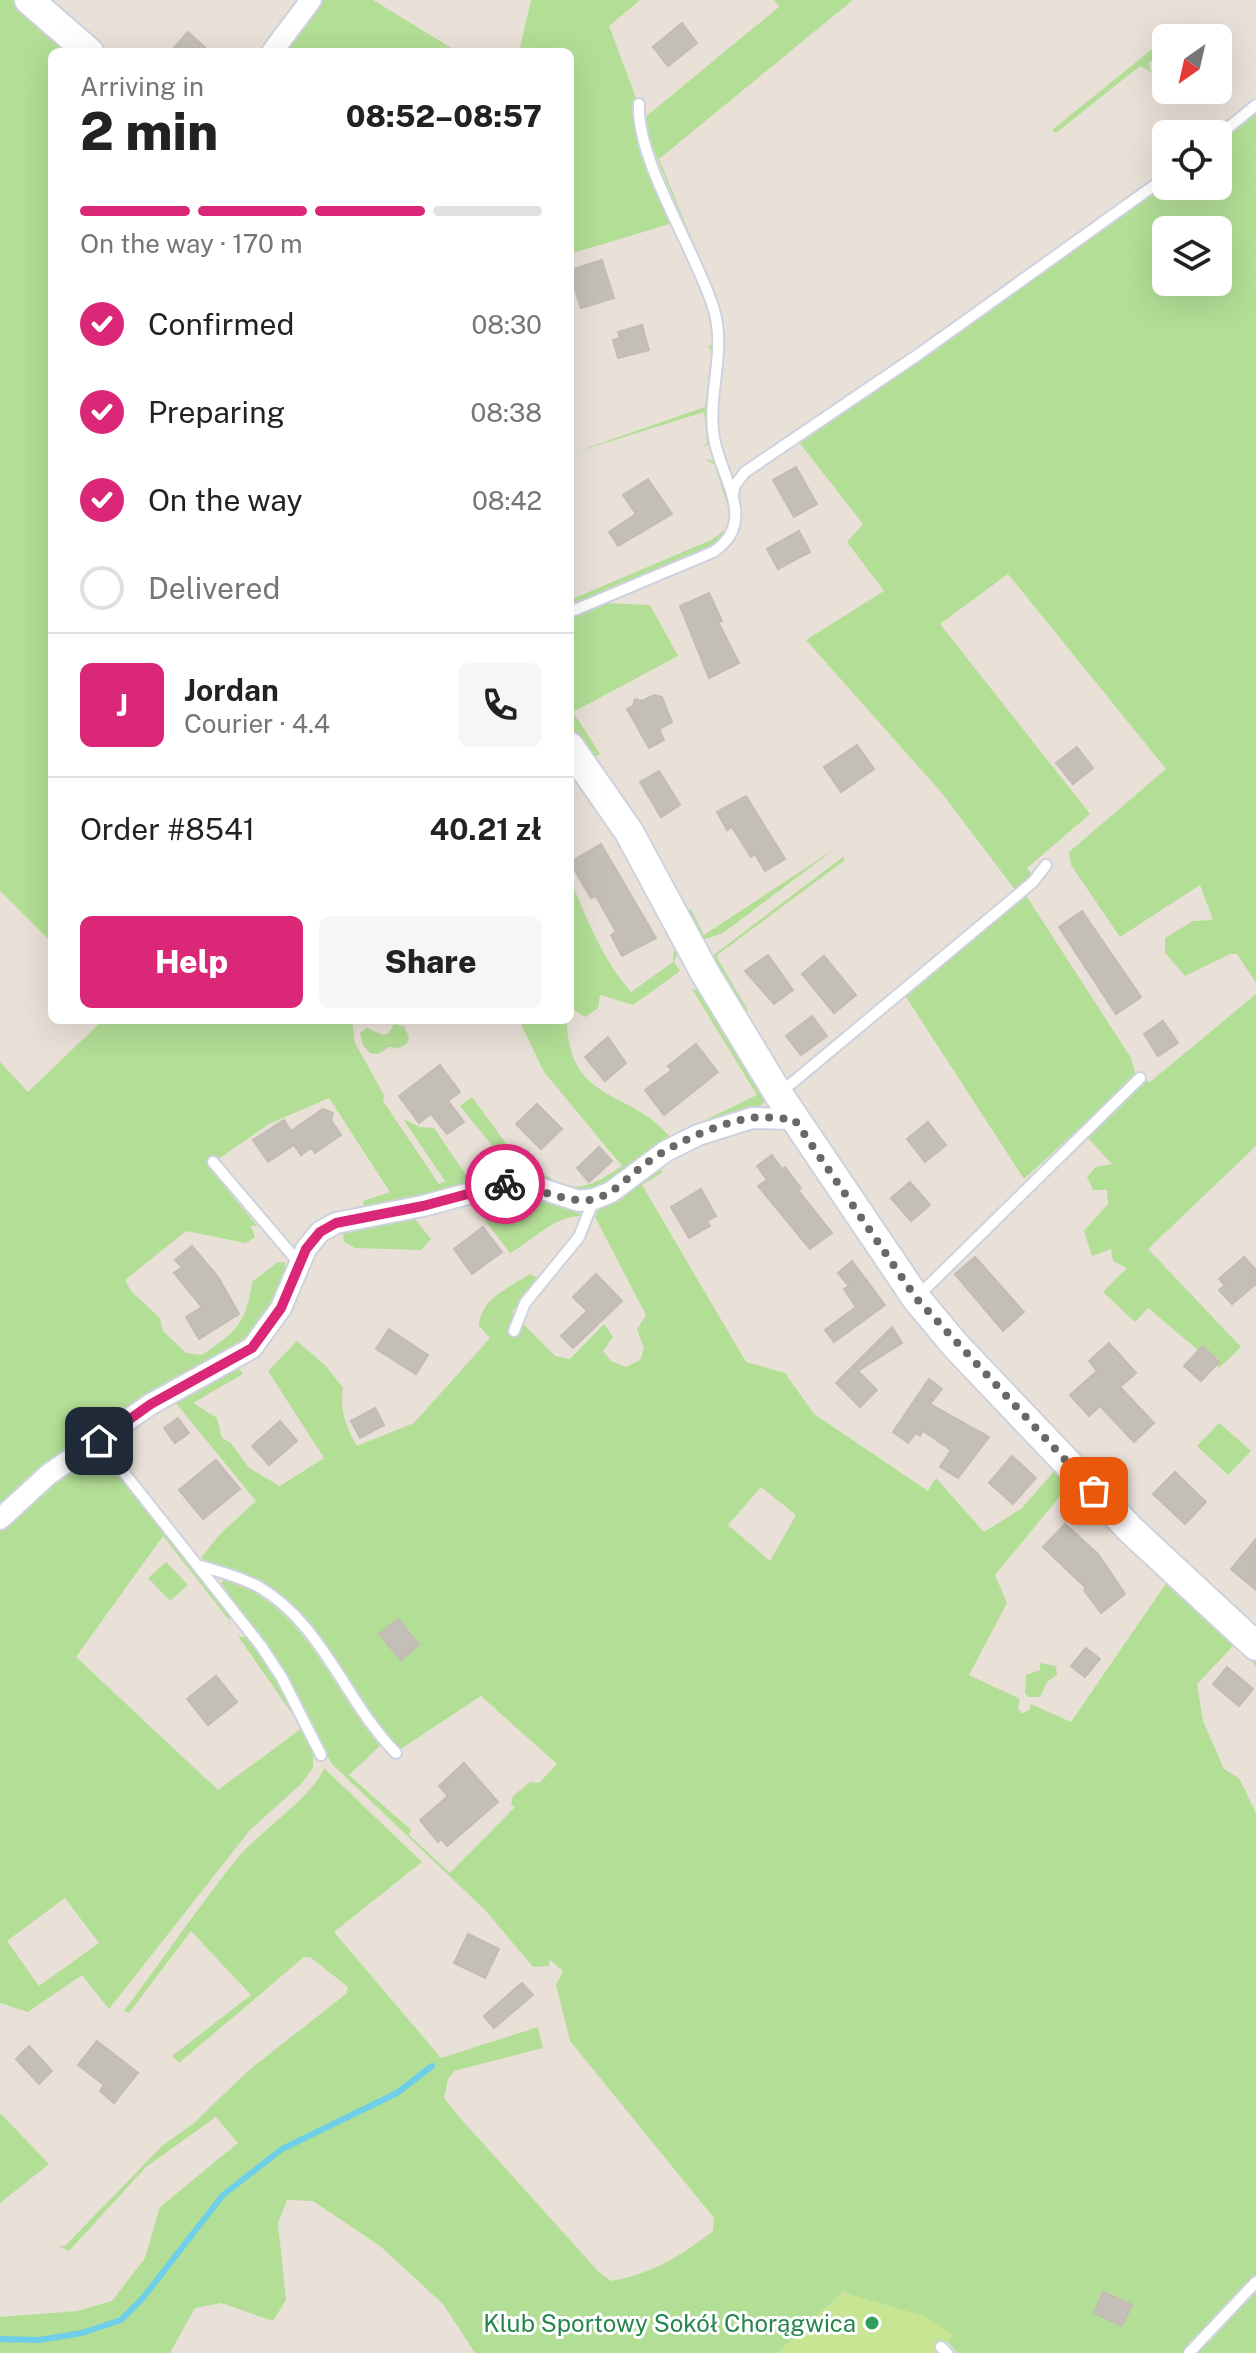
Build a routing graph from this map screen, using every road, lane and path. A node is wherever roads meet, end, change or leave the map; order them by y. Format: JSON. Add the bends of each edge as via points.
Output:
{"nodes":[{"id":1,"x":29,"y":0,"type":"edge"},
{"id":2,"x":311,"y":0,"type":"edge"},
{"id":3,"x":84,"y":48,"type":"edge"},
{"id":4,"x":275,"y":48,"type":"edge"},
{"id":5,"x":639,"y":104,"type":"dead end"},
{"id":6,"x":1256,"y":105,"type":"edge"},
{"id":7,"x":1232,"y":125,"type":"edge"},
{"id":8,"x":1152,"y":187,"type":"edge"},
{"id":9,"x":732,"y":496,"type":"junction"},
{"id":10,"x":574,"y":610,"type":"edge"},
{"id":11,"x":574,"y":753,"type":"edge"},
{"id":12,"x":1046,"y":865,"type":"dead end"},
{"id":13,"x":1140,"y":1078,"type":"dead end"},
{"id":14,"x":779,"y":1095,"type":"junction"},
{"id":15,"x":794,"y":1119,"type":"junction"},
{"id":16,"x":213,"y":1162,"type":"dead end"},
{"id":17,"x":594,"y":1199,"type":"junction"},
{"id":18,"x":299,"y":1263,"type":"junction"},
{"id":19,"x":916,"y":1298,"type":"junction"},
{"id":20,"x":514,"y":1331,"type":"dead end"},
{"id":21,"x":99,"y":1441,"type":"junction"},
{"id":22,"x":0,"y":1519,"type":"edge"},
{"id":23,"x":199,"y":1565,"type":"junction"},
{"id":24,"x":1256,"y":1646,"type":"edge"},
{"id":25,"x":396,"y":1753,"type":"dead end"},
{"id":26,"x":321,"y":1755,"type":"dead end"},
{"id":27,"x":1256,"y":2282,"type":"edge"},
{"id":28,"x":1189,"y":2353,"type":"edge"}],
"edges":[{"from":1,"to":3,"type":"street"},
{"from":2,"to":4,"type":"street"},
{"from":5,"to":9,"type":"lane","via":[[638,118],[650,153],[718,326],[714,441]]},
{"from":6,"to":7,"type":"lane"},
{"from":8,"to":9,"type":"lane","via":[[745,472]]},
{"from":9,"to":10,"type":"lane","via":[[736,526],[724,545]]},
{"from":11,"to":14,"type":"street","via":[[629,832]]},
{"from":12,"to":14,"type":"lane","via":[[1033,882]]},
{"from":13,"to":19,"type":"lane"},
{"from":14,"to":15,"type":"street"},
{"from":15,"to":17,"type":"street","via":[[752,1118],[698,1135]]},
{"from":15,"to":19,"type":"street"},
{"from":16,"to":18,"type":"lane"},
{"from":17,"to":18,"type":"street","via":[[579,1201],[521,1184],[487,1187],[336,1223],[320,1232]]},
{"from":17,"to":20,"type":"lane","via":[[579,1237],[525,1303]]},
{"from":18,"to":21,"type":"street","via":[[281,1308],[252,1348],[151,1404]]},
{"from":19,"to":24,"type":"street","via":[[1131,1530]]},
{"from":21,"to":22,"type":"street","via":[[49,1474]]},
{"from":21,"to":23,"type":"lane"},
{"from":23,"to":25,"type":"lane","via":[[252,1584],[283,1605],[324,1652],[372,1729]]},
{"from":23,"to":26,"type":"lane","via":[[275,1667]]},
{"from":27,"to":28,"type":"lane"}]}
